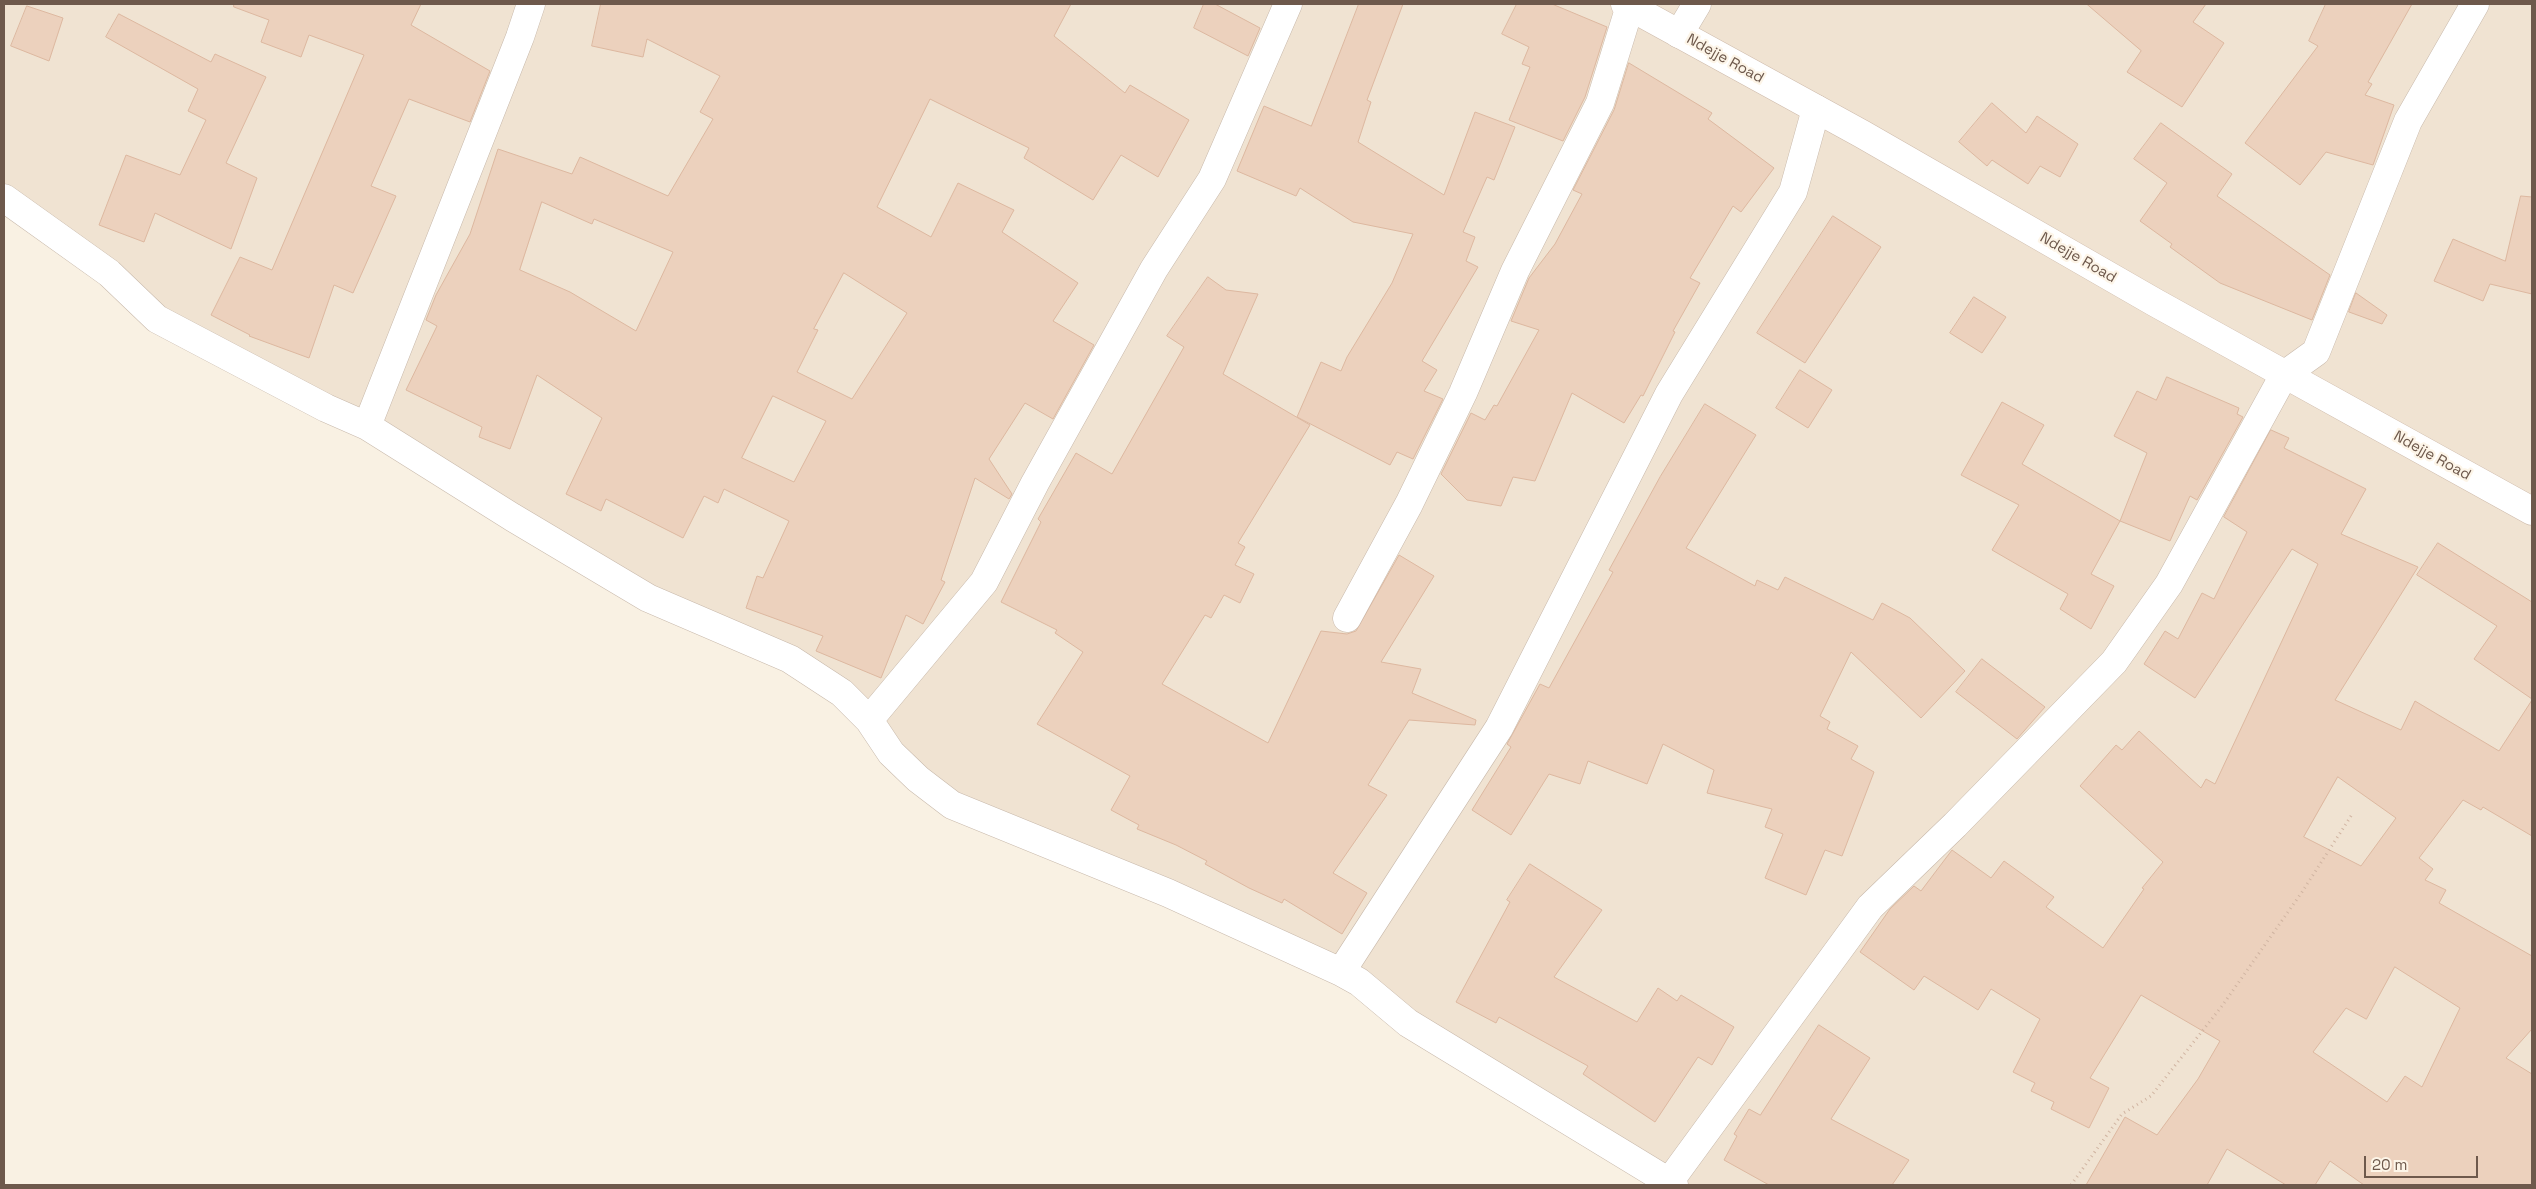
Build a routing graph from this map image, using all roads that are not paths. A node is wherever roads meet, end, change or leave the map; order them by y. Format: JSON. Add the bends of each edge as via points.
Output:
{"nodes":[{"id":1,"x":531,"y":4,"type":"edge"},
{"id":2,"x":1288,"y":4,"type":"edge"},
{"id":3,"x":1697,"y":4,"type":"edge"},
{"id":4,"x":2475,"y":4,"type":"edge"},
{"id":5,"x":1627,"y":5,"type":"edge"},
{"id":6,"x":1680,"y":34,"type":"junction"},
{"id":7,"x":1816,"y":109,"type":"junction"},
{"id":8,"x":4,"y":198,"type":"edge"},
{"id":9,"x":2284,"y":375,"type":"junction"},
{"id":10,"x":367,"y":426,"type":"junction"},
{"id":11,"x":2532,"y":511,"type":"edge"},
{"id":12,"x":1347,"y":618,"type":"dead end"},
{"id":13,"x":869,"y":720,"type":"junction"},
{"id":14,"x":1341,"y":972,"type":"junction"},
{"id":15,"x":1671,"y":1184,"type":"edge"}],
"edges":[{"from":1,"to":10,"type":"street"},
{"from":2,"to":13,"type":"street","via":[[1212,179],[1154,270],[984,582]]},
{"from":3,"to":6,"type":"street"},
{"from":4,"to":9,"type":"street","via":[[2408,121],[2316,352]]},
{"from":5,"to":6,"type":"street","name":"Ndejje Road"},
{"from":5,"to":12,"type":"street","via":[[1600,103],[1515,270],[1463,393],[1409,504]]},
{"from":6,"to":7,"type":"street","name":"Ndejje Road"},
{"from":7,"to":9,"type":"street","name":"Ndejje Road"},
{"from":7,"to":14,"type":"street","via":[[1793,192],[1669,394],[1499,728]]},
{"from":8,"to":10,"type":"street","via":[[109,273],[157,319],[326,408]]},
{"from":9,"to":11,"type":"street","name":"Ndejje Road"},
{"from":9,"to":15,"type":"street","via":[[2169,584],[2114,662],[1870,907]]},
{"from":10,"to":13,"type":"street","via":[[648,598],[790,659],[842,693]]},
{"from":13,"to":14,"type":"street","via":[[891,752],[918,779],[952,805],[1168,893]]},
{"from":14,"to":15,"type":"street","via":[[1359,982],[1408,1023]]}]}
